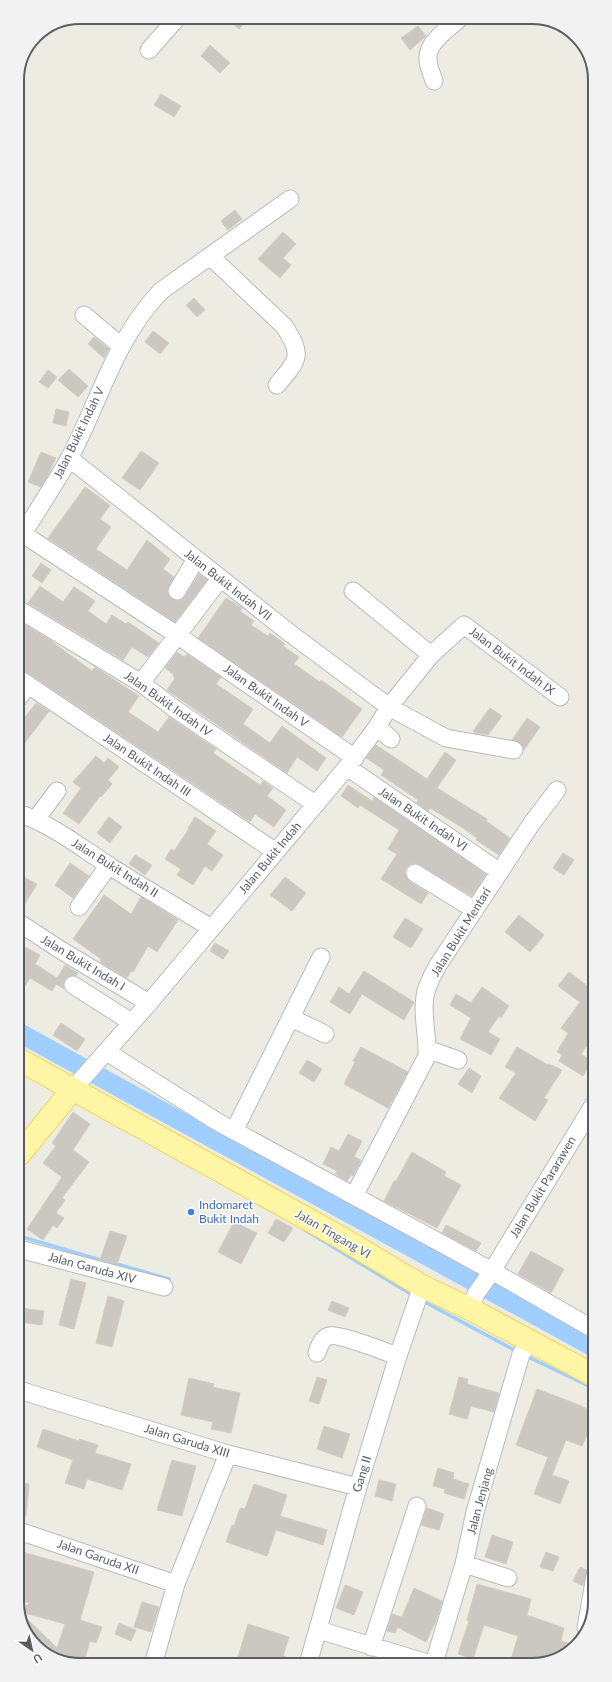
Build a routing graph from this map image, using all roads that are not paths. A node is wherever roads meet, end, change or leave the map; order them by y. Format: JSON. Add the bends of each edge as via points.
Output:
{"nodes":[{"id":1,"x":172,"y":24,"type":"edge"},
{"id":2,"x":453,"y":24,"type":"edge"},
{"id":3,"x":149,"y":50,"type":"dead end"},
{"id":4,"x":434,"y":81,"type":"dead end"},
{"id":5,"x":290,"y":199,"type":"dead end"},
{"id":6,"x":210,"y":256,"type":"junction"},
{"id":7,"x":84,"y":315,"type":"dead end"},
{"id":8,"x":121,"y":346,"type":"junction"},
{"id":9,"x":277,"y":386,"type":"dead end"},
{"id":10,"x":69,"y":458,"type":"junction"},
{"id":11,"x":24,"y":528,"type":"edge"},
{"id":12,"x":24,"y":537,"type":"edge"},
{"id":13,"x":196,"y":559,"type":"junction"},
{"id":14,"x":220,"y":579,"type":"junction"},
{"id":15,"x":177,"y":591,"type":"dead end"},
{"id":16,"x":353,"y":591,"type":"dead end"},
{"id":17,"x":24,"y":613,"type":"edge"},
{"id":18,"x":464,"y":625,"type":"joint"},
{"id":19,"x":177,"y":635,"type":"junction"},
{"id":20,"x":431,"y":655,"type":"junction"},
{"id":21,"x":141,"y":683,"type":"junction"},
{"id":22,"x":24,"y":690,"type":"edge"},
{"id":23,"x":560,"y":697,"type":"dead end"},
{"id":24,"x":389,"y":707,"type":"junction"},
{"id":25,"x":377,"y":728,"type":"junction"},
{"id":26,"x":391,"y":739,"type":"dead end"},
{"id":27,"x":514,"y":750,"type":"dead end"},
{"id":28,"x":351,"y":762,"type":"junction"},
{"id":29,"x":557,"y":790,"type":"dead end"},
{"id":30,"x":57,"y":791,"type":"dead end"},
{"id":31,"x":315,"y":804,"type":"junction"},
{"id":32,"x":24,"y":815,"type":"edge"},
{"id":33,"x":36,"y":819,"type":"junction"},
{"id":34,"x":276,"y":852,"type":"junction"},
{"id":35,"x":109,"y":866,"type":"junction"},
{"id":36,"x":500,"y":872,"type":"junction"},
{"id":37,"x":415,"y":873,"type":"dead end"},
{"id":38,"x":79,"y":907,"type":"dead end"},
{"id":39,"x":475,"y":910,"type":"junction"},
{"id":40,"x":24,"y":926,"type":"edge"},
{"id":41,"x":211,"y":928,"type":"junction"},
{"id":42,"x":321,"y":957,"type":"dead end"},
{"id":43,"x":72,"y":985,"type":"dead end"},
{"id":44,"x":149,"y":1003,"type":"junction"},
{"id":45,"x":291,"y":1018,"type":"junction"},
{"id":46,"x":131,"y":1022,"type":"junction"},
{"id":47,"x":325,"y":1034,"type":"dead end"},
{"id":48,"x":427,"y":1048,"type":"junction"},
{"id":49,"x":102,"y":1058,"type":"junction"},
{"id":50,"x":458,"y":1060,"type":"dead end"},
{"id":51,"x":24,"y":1062,"type":"edge"},
{"id":52,"x":78,"y":1084,"type":"junction"},
{"id":53,"x":588,"y":1114,"type":"edge"},
{"id":54,"x":234,"y":1131,"type":"junction"},
{"id":55,"x":24,"y":1149,"type":"edge"},
{"id":56,"x":354,"y":1196,"type":"junction"},
{"id":57,"x":24,"y":1250,"type":"edge"},
{"id":58,"x":489,"y":1275,"type":"junction"},
{"id":59,"x":422,"y":1286,"type":"junction"},
{"id":60,"x":164,"y":1287,"type":"dead end"},
{"id":61,"x":473,"y":1302,"type":"junction"},
{"id":62,"x":588,"y":1326,"type":"edge"},
{"id":63,"x":530,"y":1342,"type":"junction"},
{"id":64,"x":318,"y":1353,"type":"dead end"},
{"id":65,"x":398,"y":1356,"type":"junction"},
{"id":66,"x":588,"y":1372,"type":"edge"},
{"id":67,"x":24,"y":1392,"type":"edge"},
{"id":68,"x":228,"y":1454,"type":"junction"},
{"id":69,"x":358,"y":1487,"type":"junction"},
{"id":70,"x":417,"y":1506,"type":"dead end"},
{"id":71,"x":24,"y":1533,"type":"edge"},
{"id":72,"x":464,"y":1564,"type":"junction"},
{"id":73,"x":508,"y":1578,"type":"dead end"},
{"id":74,"x":176,"y":1584,"type":"junction"},
{"id":75,"x":319,"y":1630,"type":"junction"},
{"id":76,"x":371,"y":1647,"type":"junction"},
{"id":77,"x":155,"y":1658,"type":"edge"},
{"id":78,"x":310,"y":1658,"type":"edge"},
{"id":79,"x":410,"y":1658,"type":"edge"},
{"id":80,"x":436,"y":1658,"type":"edge"}],
"edges":[{"from":1,"to":3,"type":"street"},
{"from":2,"to":4,"type":"street","via":[[432,44],[429,52],[427,58]]},
{"from":5,"to":6,"type":"street","name":"Jalan Bukit Indah V"},
{"from":6,"to":8,"type":"street","name":"Jalan Bukit Indah V","via":[[161,291],[148,305]]},
{"from":6,"to":9,"type":"street","via":[[284,326],[293,340],[297,354],[294,365]]},
{"from":7,"to":8,"type":"street"},
{"from":8,"to":10,"type":"street","name":"Jalan Bukit Indah V"},
{"from":10,"to":11,"type":"street","name":"Jalan Bukit Indah V"},
{"from":10,"to":13,"type":"street","name":"Jalan Bukit Indah VII"},
{"from":12,"to":19,"type":"street","name":"Jalan Bukit Indah V"},
{"from":13,"to":14,"type":"street","name":"Jalan Bukit Indah VII"},
{"from":13,"to":15,"type":"street"},
{"from":14,"to":19,"type":"street"},
{"from":14,"to":24,"type":"street","name":"Jalan Bukit Indah VII"},
{"from":16,"to":20,"type":"street"},
{"from":17,"to":21,"type":"street","name":"Jalan Bukit Indah IV"},
{"from":18,"to":20,"type":"street","name":"Jalan Bukit Indah"},
{"from":18,"to":23,"type":"street","name":"Jalan Bukit Indah IX"},
{"from":19,"to":21,"type":"street"},
{"from":19,"to":28,"type":"street","name":"Jalan Bukit Indah V"},
{"from":20,"to":24,"type":"street","name":"Jalan Bukit Indah"},
{"from":21,"to":31,"type":"street","name":"Jalan Bukit Indah IV"},
{"from":22,"to":34,"type":"street","name":"Jalan Bukit Indah III"},
{"from":24,"to":25,"type":"street","name":"Jalan Bukit Indah"},
{"from":24,"to":27,"type":"street","name":"Jalan Bukit Indah VII","via":[[446,738]]},
{"from":25,"to":26,"type":"street"},
{"from":25,"to":28,"type":"street","name":"Jalan Bukit Indah"},
{"from":28,"to":31,"type":"street","name":"Jalan Bukit Indah"},
{"from":28,"to":36,"type":"street","name":"Jalan Bukit Indah VI"},
{"from":29,"to":36,"type":"street","name":"Jalan Bukit Mentari"},
{"from":30,"to":33,"type":"street"},
{"from":31,"to":34,"type":"street","name":"Jalan Bukit Indah"},
{"from":32,"to":33,"type":"street","name":"Jalan Bukit Indah II"},
{"from":33,"to":35,"type":"street","name":"Jalan Bukit Indah II"},
{"from":34,"to":41,"type":"street","name":"Jalan Bukit Indah"},
{"from":35,"to":38,"type":"street"},
{"from":35,"to":41,"type":"street","name":"Jalan Bukit Indah II"},
{"from":36,"to":39,"type":"street","name":"Jalan Bukit Mentari"},
{"from":37,"to":39,"type":"street"},
{"from":39,"to":48,"type":"street","name":"Jalan Bukit Mentari","via":[[438,965],[427,988],[424,1007]]},
{"from":40,"to":44,"type":"street","name":"Jalan Bukit Indah I"},
{"from":41,"to":44,"type":"street","name":"Jalan Bukit Indah"},
{"from":42,"to":45,"type":"street"},
{"from":43,"to":46,"type":"street"},
{"from":44,"to":46,"type":"street","name":"Jalan Bukit Indah"},
{"from":45,"to":47,"type":"street"},
{"from":45,"to":54,"type":"street"},
{"from":46,"to":49,"type":"street","name":"Jalan Bukit Indah"},
{"from":48,"to":50,"type":"street"},
{"from":48,"to":56,"type":"street","name":"Jalan Bukit Mentari","via":[[427,1056]]},
{"from":49,"to":52,"type":"street","name":"Jalan Bukit Indah"},
{"from":49,"to":54,"type":"street"},
{"from":51,"to":52,"type":"main road","name":"Jalan Tingang VI"},
{"from":52,"to":55,"type":"main road"},
{"from":52,"to":59,"type":"main road","name":"Jalan Tingang VI"},
{"from":53,"to":58,"type":"street","name":"Jalan Bukit Pararawen"},
{"from":54,"to":56,"type":"street"},
{"from":56,"to":58,"type":"street"},
{"from":57,"to":60,"type":"street","name":"Jalan Garuda XIV"},
{"from":58,"to":61,"type":"street","name":"Jalan Bukit Pararawen"},
{"from":58,"to":62,"type":"street"},
{"from":59,"to":61,"type":"main road","name":"Jalan Tingang VI"},
{"from":59,"to":65,"type":"street","name":"Gang II"},
{"from":61,"to":63,"type":"main road","name":"Jalan Tingang VI"},
{"from":63,"to":66,"type":"main road","name":"Jalan Tingang VI"},
{"from":63,"to":72,"type":"street","name":"Jalan Jenjang","via":[[521,1354],[475,1512]]},
{"from":64,"to":65,"type":"street","via":[[320,1344],[330,1335]]},
{"from":65,"to":69,"type":"street","name":"Gang II"},
{"from":67,"to":68,"type":"street","name":"Jalan Garuda XIII"},
{"from":68,"to":69,"type":"street","name":"Jalan Garuda XIII"},
{"from":68,"to":74,"type":"street"},
{"from":69,"to":75,"type":"street","name":"Gang II"},
{"from":70,"to":76,"type":"street"},
{"from":71,"to":74,"type":"street","name":"Jalan Garuda XII"},
{"from":72,"to":73,"type":"street"},
{"from":72,"to":80,"type":"street","name":"Jalan Jenjang"},
{"from":74,"to":77,"type":"street"},
{"from":75,"to":76,"type":"street"},
{"from":75,"to":78,"type":"street","name":"Gang II"},
{"from":76,"to":79,"type":"street"}]}
